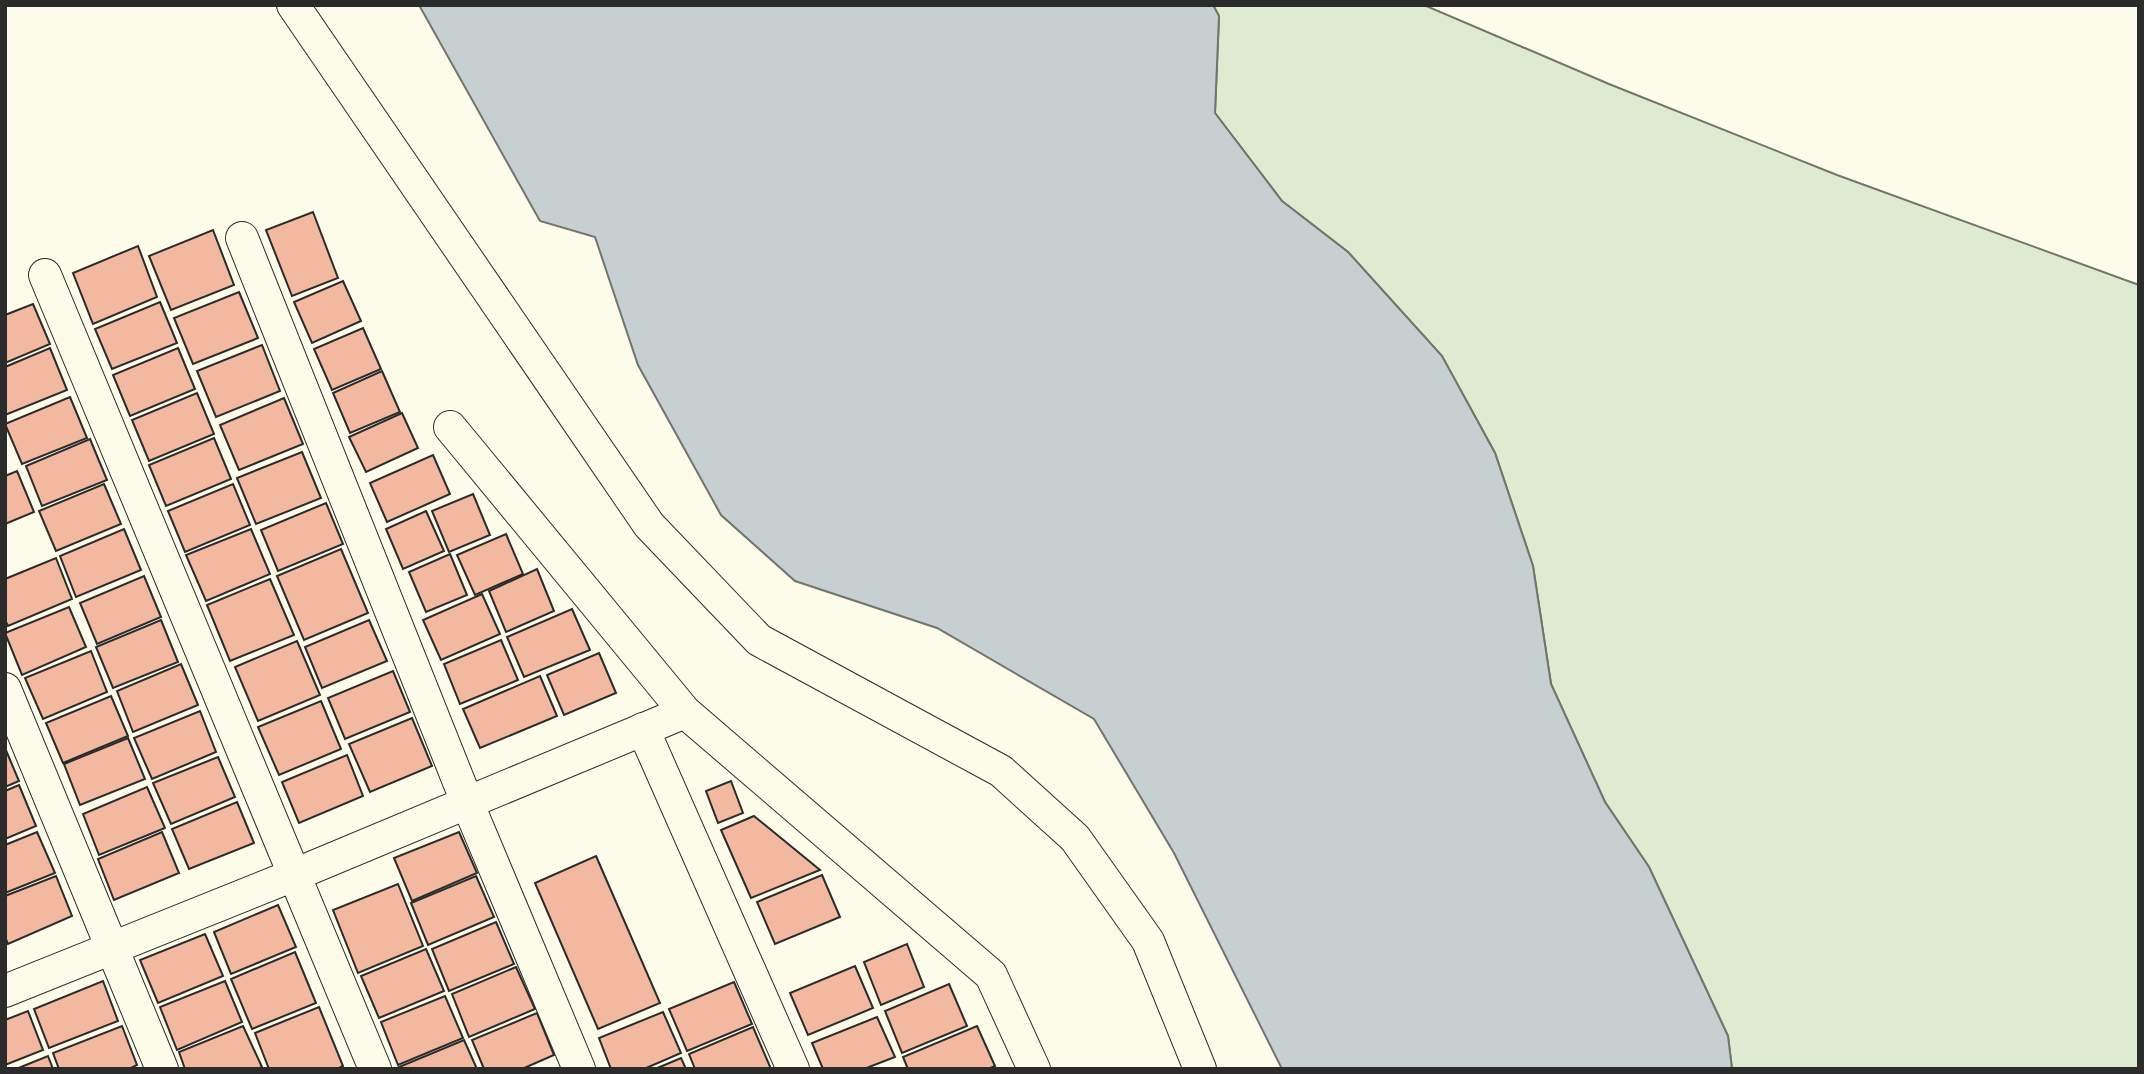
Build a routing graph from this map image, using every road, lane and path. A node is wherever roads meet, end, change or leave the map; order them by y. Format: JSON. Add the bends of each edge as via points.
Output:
{"nodes":[{"id":1,"x":293,"y":5,"type":"edge"},
{"id":2,"x":242,"y":238,"type":"dead end"},
{"id":3,"x":45,"y":275,"type":"dead end"},
{"id":4,"x":450,"y":427,"type":"dead end"},
{"id":5,"x":5,"y":689,"type":"edge"},
{"id":6,"x":685,"y":712,"type":"junction"},
{"id":7,"x":643,"y":729,"type":"junction"},
{"id":8,"x":467,"y":802,"type":"junction"},
{"id":9,"x":294,"y":875,"type":"junction"},
{"id":10,"x":112,"y":947,"type":"junction"},
{"id":11,"x":5,"y":991,"type":"edge"},
{"id":12,"x":162,"y":1069,"type":"edge"},
{"id":13,"x":375,"y":1069,"type":"edge"},
{"id":14,"x":579,"y":1069,"type":"edge"},
{"id":15,"x":793,"y":1069,"type":"edge"},
{"id":16,"x":1034,"y":1069,"type":"edge"},
{"id":17,"x":1200,"y":1069,"type":"edge"}],
"edges":[{"from":1,"to":17,"type":"street","via":[[649,525],[759,640],[1001,771],[1075,838],[1148,941]]},
{"from":2,"to":8,"type":"street"},
{"from":3,"to":9,"type":"street"},
{"from":4,"to":6,"type":"street"},
{"from":5,"to":10,"type":"street"},
{"from":6,"to":7,"type":"street"},
{"from":6,"to":16,"type":"street","via":[[990,975]]},
{"from":7,"to":8,"type":"street"},
{"from":7,"to":15,"type":"street"},
{"from":8,"to":9,"type":"street"},
{"from":8,"to":14,"type":"street"},
{"from":9,"to":10,"type":"street"},
{"from":9,"to":13,"type":"street"},
{"from":10,"to":11,"type":"street"},
{"from":10,"to":12,"type":"street"}]}
